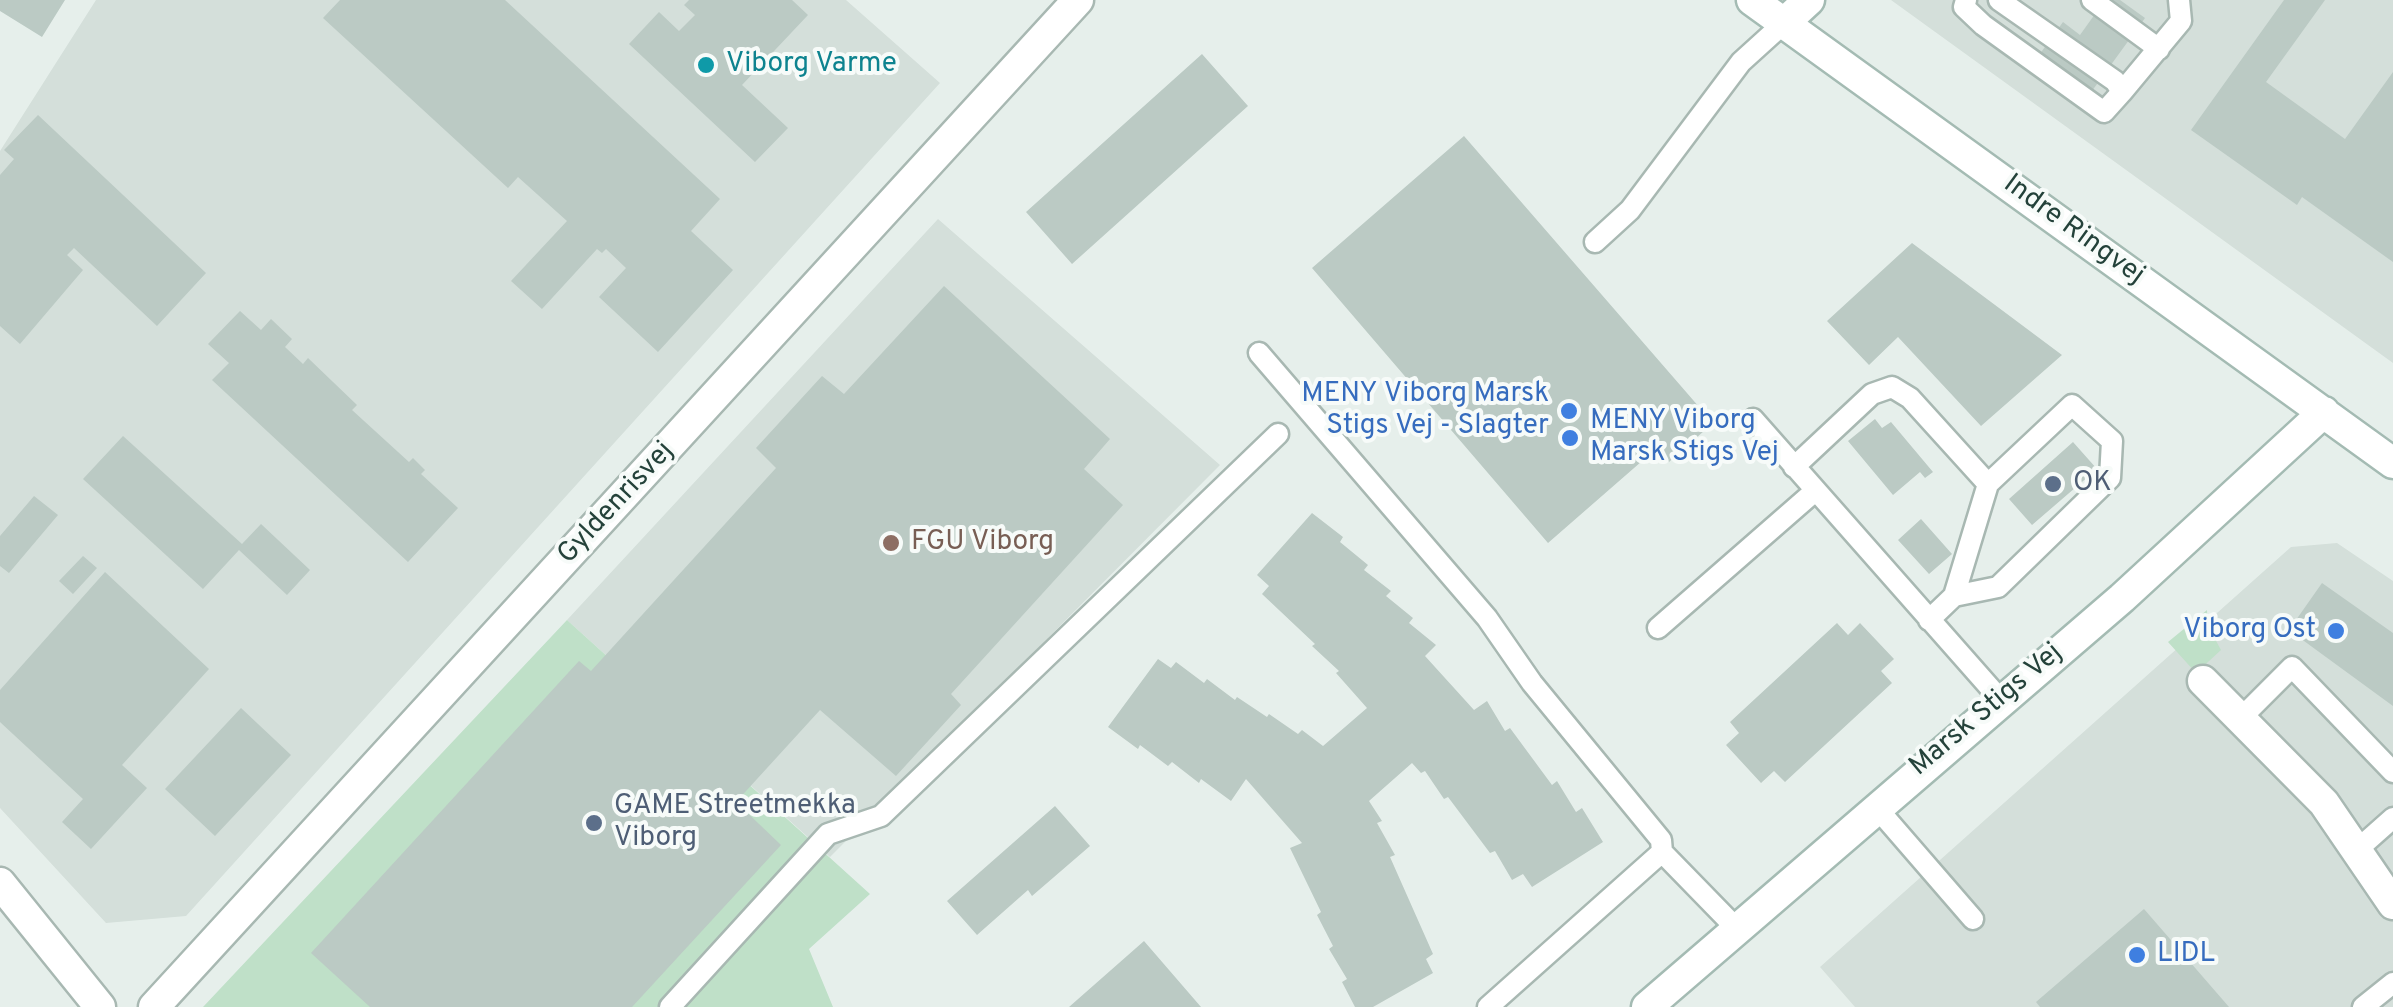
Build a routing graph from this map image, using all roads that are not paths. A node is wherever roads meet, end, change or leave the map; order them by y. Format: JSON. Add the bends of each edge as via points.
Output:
{"nodes":[{"id":1,"x":1078,"y":0,"type":"edge"},
{"id":2,"x":1752,"y":0,"type":"edge"},
{"id":3,"x":1809,"y":0,"type":"edge"},
{"id":4,"x":1966,"y":0,"type":"edge"},
{"id":5,"x":1998,"y":0,"type":"edge"},
{"id":6,"x":2092,"y":0,"type":"edge"},
{"id":7,"x":2178,"y":0,"type":"edge"},
{"id":8,"x":1784,"y":23,"type":"junction"},
{"id":9,"x":2160,"y":49,"type":"junction"},
{"id":10,"x":2122,"y":92,"type":"junction"},
{"id":11,"x":1595,"y":242,"type":"dead end"},
{"id":12,"x":1259,"y":354,"type":"dead end"},
{"id":13,"x":2324,"y":412,"type":"junction"},
{"id":14,"x":1753,"y":419,"type":"dead end"},
{"id":15,"x":1278,"y":434,"type":"dead end"},
{"id":16,"x":2393,"y":462,"type":"edge"},
{"id":17,"x":1794,"y":468,"type":"junction"},
{"id":18,"x":1988,"y":484,"type":"junction"},
{"id":19,"x":1815,"y":491,"type":"junction"},
{"id":20,"x":1954,"y":596,"type":"junction"},
{"id":21,"x":1929,"y":620,"type":"junction"},
{"id":22,"x":1658,"y":628,"type":"dead end"},
{"id":23,"x":2204,"y":681,"type":"dead end"},
{"id":24,"x":2000,"y":699,"type":"junction"},
{"id":25,"x":2241,"y":718,"type":"junction"},
{"id":26,"x":2393,"y":772,"type":"edge"},
{"id":27,"x":1876,"y":808,"type":"junction"},
{"id":28,"x":2393,"y":818,"type":"edge"},
{"id":29,"x":2358,"y":850,"type":"junction"},
{"id":30,"x":1662,"y":852,"type":"junction"},
{"id":31,"x":0,"y":882,"type":"edge"},
{"id":32,"x":2393,"y":904,"type":"edge"},
{"id":33,"x":1973,"y":919,"type":"dead end"},
{"id":34,"x":1737,"y":929,"type":"junction"},
{"id":35,"x":2393,"y":983,"type":"edge"},
{"id":36,"x":100,"y":1007,"type":"edge"},
{"id":37,"x":154,"y":1007,"type":"edge"},
{"id":38,"x":670,"y":1007,"type":"edge"},
{"id":39,"x":1488,"y":1007,"type":"edge"},
{"id":40,"x":1647,"y":1007,"type":"edge"},
{"id":41,"x":2363,"y":1007,"type":"edge"}],
"edges":[{"from":1,"to":37,"type":"street","name":"Gyldenrisvej"},
{"from":2,"to":8,"type":"street","name":"Indre Ringvej"},
{"from":3,"to":8,"type":"street"},
{"from":4,"to":10,"type":"lane","via":[[1964,7],[1983,25],[2104,112]]},
{"from":5,"to":10,"type":"lane","via":[[2115,80]]},
{"from":6,"to":9,"type":"lane"},
{"from":7,"to":9,"type":"lane","via":[[2181,21]]},
{"from":8,"to":11,"type":"lane","via":[[1741,62],[1630,210]]},
{"from":8,"to":13,"type":"street","name":"Indre Ringvej"},
{"from":9,"to":10,"type":"lane"},
{"from":12,"to":30,"type":"lane","via":[[1487,618],[1661,840]]},
{"from":13,"to":16,"type":"street","name":"Indre Ringvej"},
{"from":13,"to":24,"type":"street","name":"Marsk Stigs Vej","via":[[2122,598]]},
{"from":14,"to":17,"type":"lane"},
{"from":15,"to":38,"type":"lane","via":[[881,816],[828,834]]},
{"from":17,"to":18,"type":"lane","via":[[1872,394],[1892,386]]},
{"from":17,"to":19,"type":"lane"},
{"from":18,"to":20,"type":"lane"},
{"from":18,"to":20,"type":"lane","via":[[2072,406],[2112,441],[2110,478],[1998,587]]},
{"from":19,"to":21,"type":"lane"},
{"from":19,"to":22,"type":"lane"},
{"from":20,"to":21,"type":"lane"},
{"from":21,"to":24,"type":"lane"},
{"from":23,"to":25,"type":"street"},
{"from":24,"to":27,"type":"street","name":"Marsk Stigs Vej"},
{"from":25,"to":26,"type":"lane","via":[[2292,667]]},
{"from":25,"to":29,"type":"street","via":[[2324,804]]},
{"from":27,"to":33,"type":"lane"},
{"from":27,"to":34,"type":"street","name":"Marsk Stigs Vej"},
{"from":28,"to":29,"type":"lane"},
{"from":29,"to":32,"type":"street"},
{"from":30,"to":34,"type":"lane"},
{"from":30,"to":39,"type":"lane"},
{"from":31,"to":36,"type":"street"},
{"from":34,"to":40,"type":"street","name":"Marsk Stigs Vej"},
{"from":35,"to":41,"type":"lane"}]}
